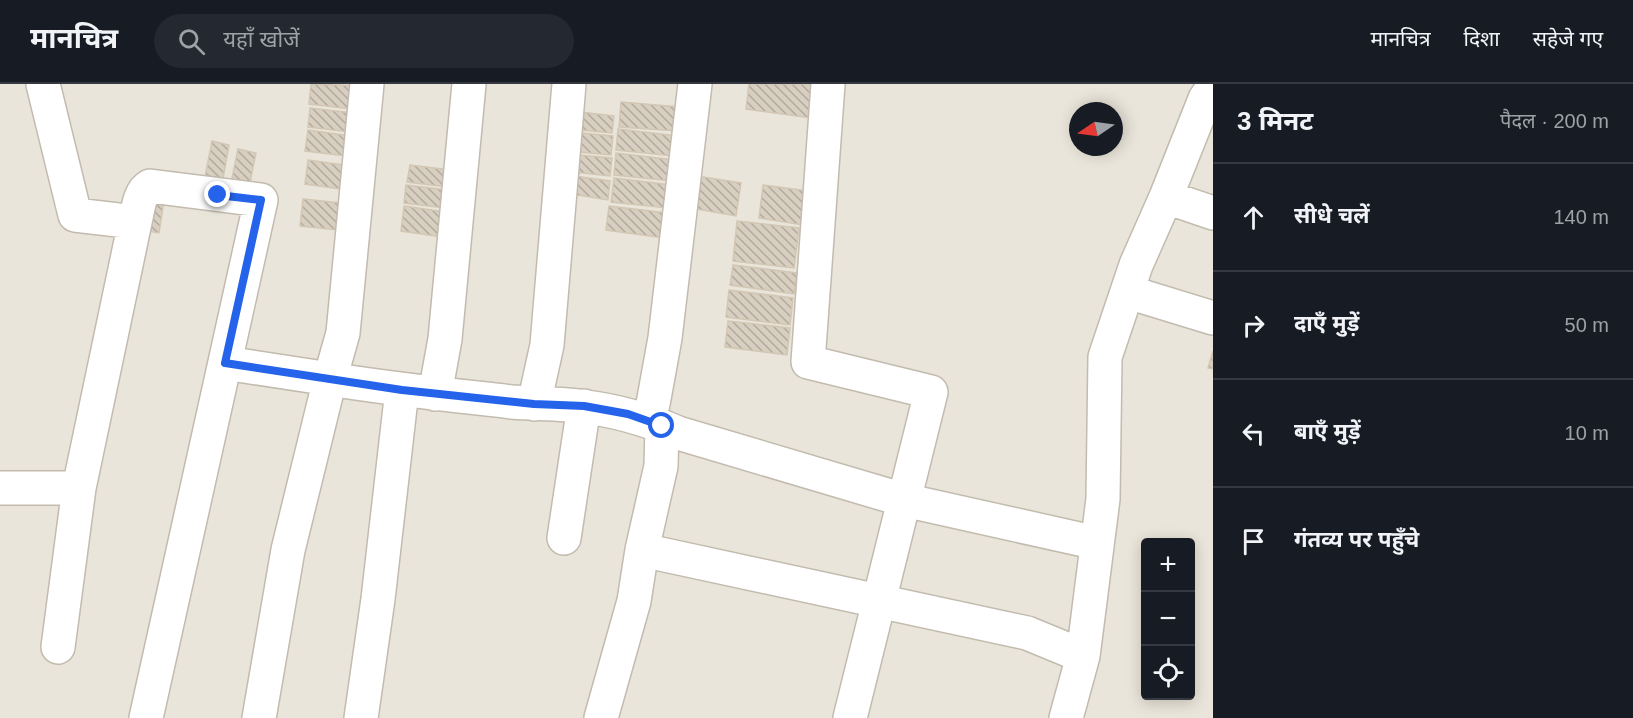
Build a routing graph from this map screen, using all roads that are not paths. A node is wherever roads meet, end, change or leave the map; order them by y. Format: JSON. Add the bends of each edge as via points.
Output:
{"nodes":[{"id":1,"x":43,"y":84,"type":"edge"},
{"id":2,"x":367,"y":84,"type":"edge"},
{"id":3,"x":469,"y":84,"type":"edge"},
{"id":4,"x":569,"y":84,"type":"edge"},
{"id":5,"x":695,"y":84,"type":"edge"},
{"id":6,"x":828,"y":84,"type":"edge"},
{"id":7,"x":1210,"y":96,"type":"edge"},
{"id":8,"x":1166,"y":197,"type":"junction"},
{"id":9,"x":1213,"y":213,"type":"edge"},
{"id":10,"x":135,"y":222,"type":"junction"},
{"id":11,"x":1128,"y":292,"type":"junction"},
{"id":12,"x":1213,"y":318,"type":"edge"},
{"id":13,"x":225,"y":363,"type":"junction"},
{"id":14,"x":330,"y":379,"type":"junction"},
{"id":15,"x":402,"y":390,"type":"junction"},
{"id":16,"x":435,"y":394,"type":"junction"},
{"id":17,"x":534,"y":404,"type":"junction"},
{"id":18,"x":584,"y":406,"type":"junction"},
{"id":19,"x":655,"y":423,"type":"junction"},
{"id":20,"x":0,"y":488,"type":"edge"},
{"id":21,"x":79,"y":488,"type":"junction"},
{"id":22,"x":904,"y":500,"type":"junction"},
{"id":23,"x":564,"y":538,"type":"dead end"},
{"id":24,"x":1097,"y":543,"type":"junction"},
{"id":25,"x":642,"y":550,"type":"junction"},
{"id":26,"x":879,"y":601,"type":"junction"},
{"id":27,"x":58,"y":647,"type":"dead end"},
{"id":28,"x":1083,"y":656,"type":"junction"},
{"id":29,"x":146,"y":718,"type":"edge"},
{"id":30,"x":259,"y":718,"type":"edge"},
{"id":31,"x":361,"y":718,"type":"edge"},
{"id":32,"x":601,"y":718,"type":"edge"},
{"id":33,"x":850,"y":718,"type":"edge"},
{"id":34,"x":1066,"y":718,"type":"edge"}],
"edges":[{"from":1,"to":10,"type":"street","via":[[75,214]]},
{"from":2,"to":14,"type":"street","via":[[343,333]]},
{"from":3,"to":16,"type":"street","via":[[445,339]]},
{"from":4,"to":17,"type":"street","via":[[547,345]]},
{"from":5,"to":19,"type":"street","via":[[665,338],[653,404]]},
{"from":6,"to":22,"type":"street","via":[[808,362],[931,392]]},
{"from":7,"to":8,"type":"street"},
{"from":8,"to":9,"type":"street"},
{"from":8,"to":11,"type":"street"},
{"from":10,"to":13,"type":"street","via":[[142,195],[150,186],[261,200]]},
{"from":10,"to":21,"type":"street"},
{"from":11,"to":12,"type":"street"},
{"from":11,"to":24,"type":"street","via":[[1105,357],[1103,499]]},
{"from":13,"to":14,"type":"street"},
{"from":13,"to":29,"type":"street"},
{"from":14,"to":15,"type":"street"},
{"from":14,"to":30,"type":"street","via":[[288,550]]},
{"from":15,"to":16,"type":"street"},
{"from":15,"to":31,"type":"street"},
{"from":16,"to":17,"type":"street"},
{"from":17,"to":18,"type":"street"},
{"from":18,"to":19,"type":"street"},
{"from":18,"to":23,"type":"street"},
{"from":19,"to":22,"type":"street"},
{"from":19,"to":25,"type":"street","via":[[661,466]]},
{"from":20,"to":21,"type":"street"},
{"from":21,"to":27,"type":"street"},
{"from":22,"to":24,"type":"street"},
{"from":22,"to":26,"type":"street"},
{"from":24,"to":28,"type":"street"},
{"from":25,"to":26,"type":"street"},
{"from":25,"to":32,"type":"street","via":[[634,601]]},
{"from":26,"to":28,"type":"street","via":[[1027,633]]},
{"from":26,"to":33,"type":"street"},
{"from":28,"to":34,"type":"street"}]}
